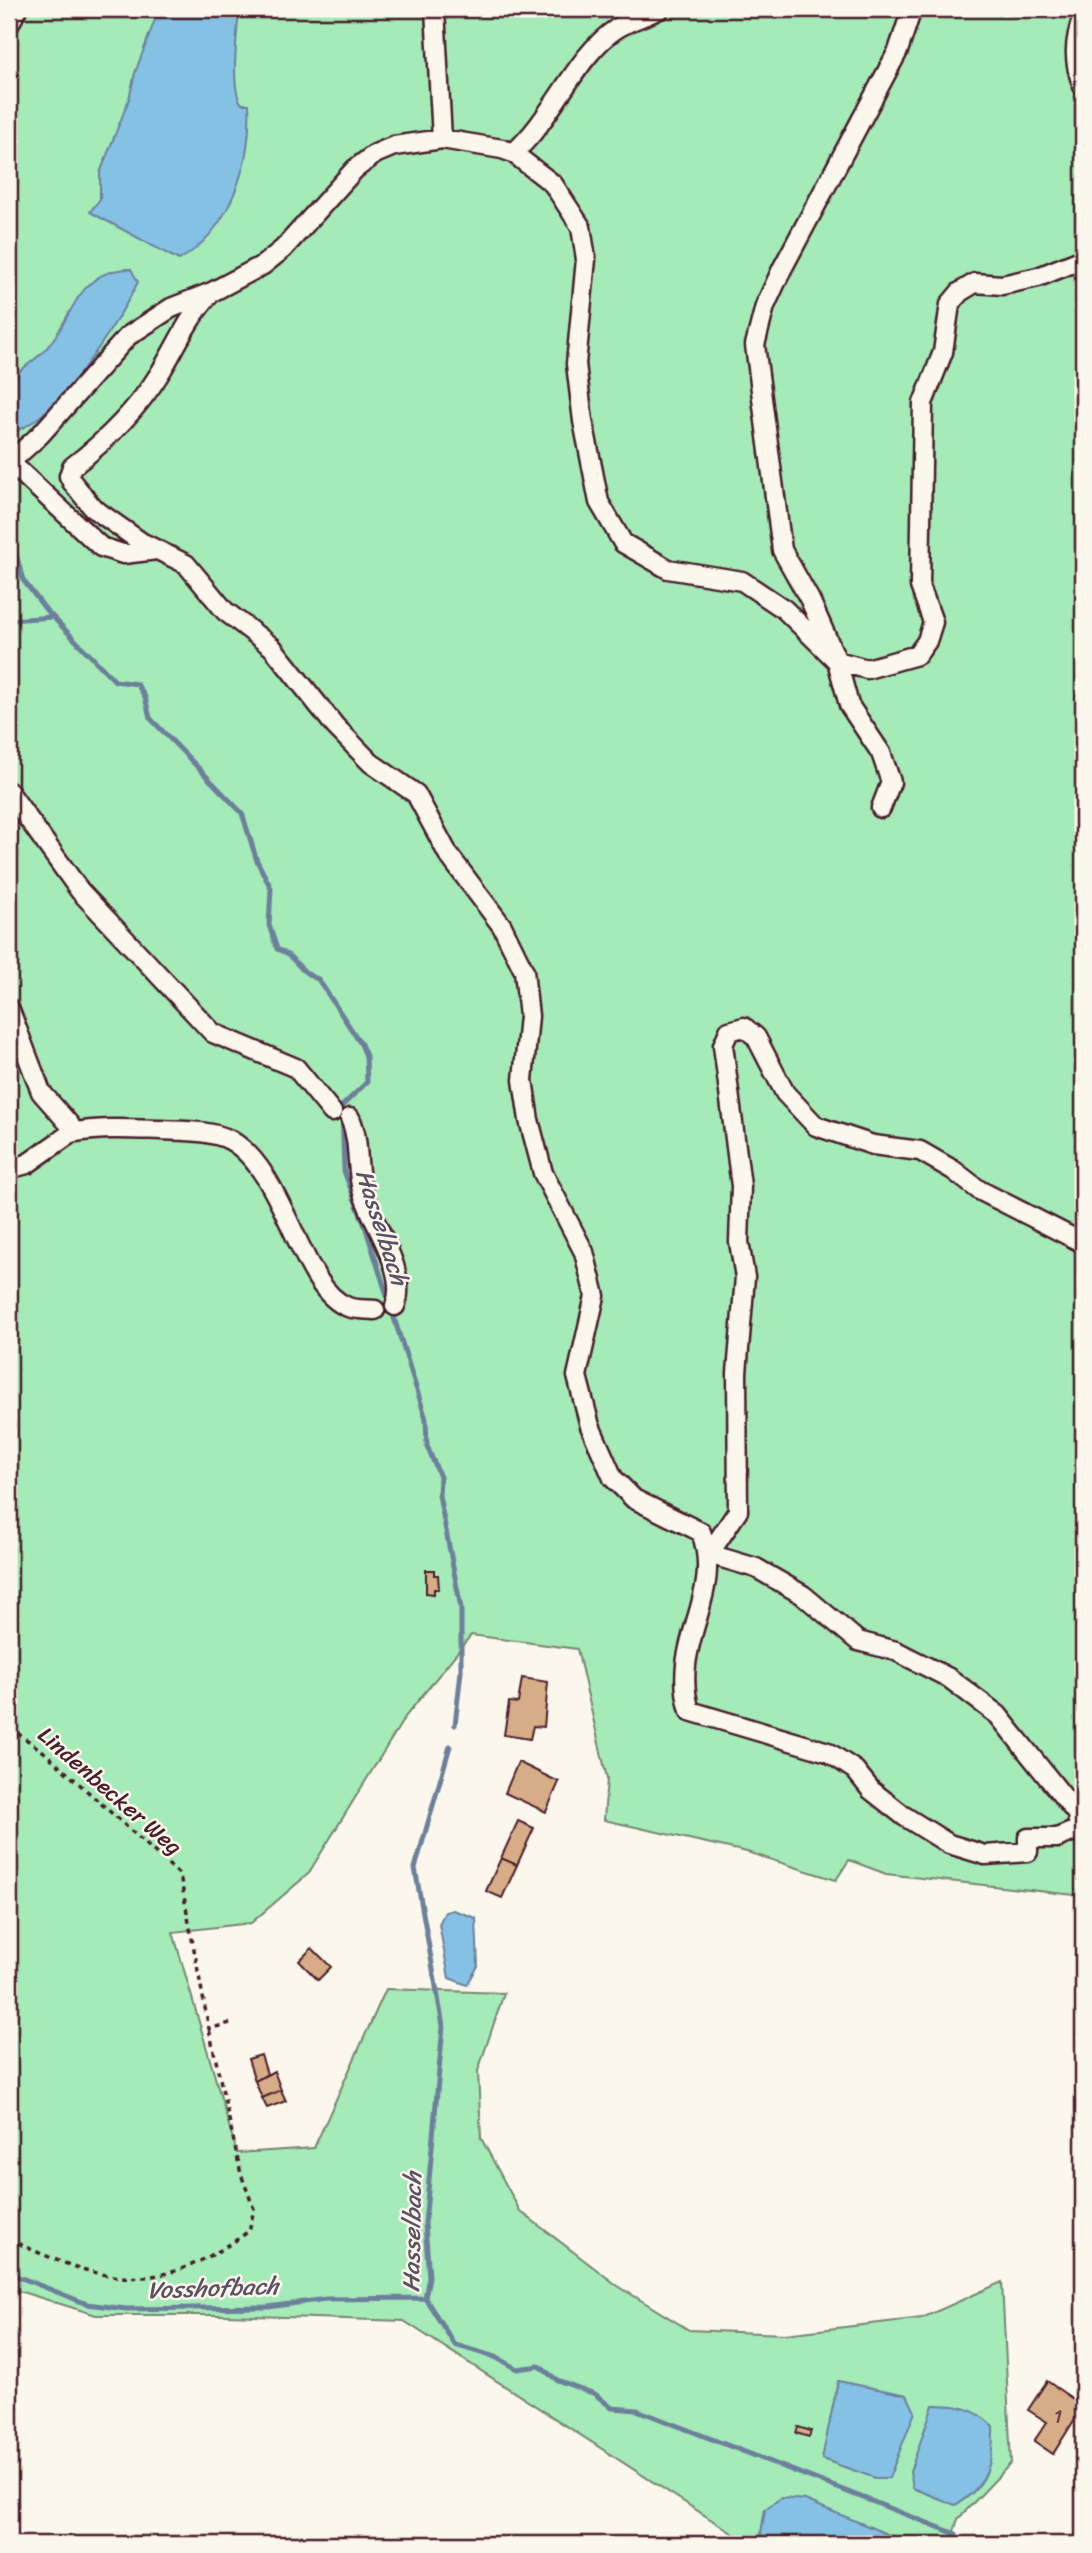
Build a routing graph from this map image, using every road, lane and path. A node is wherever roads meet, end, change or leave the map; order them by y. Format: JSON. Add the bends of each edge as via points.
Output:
{"nodes":[{"id":1,"x":17,"y":9,"type":"edge"},
{"id":2,"x":435,"y":9,"type":"edge"},
{"id":3,"x":660,"y":9,"type":"edge"},
{"id":4,"x":912,"y":9,"type":"edge"},
{"id":5,"x":1083,"y":17,"type":"edge"},
{"id":6,"x":9,"y":25,"type":"edge"},
{"id":7,"x":1083,"y":86,"type":"edge"},
{"id":8,"x":442,"y":139,"type":"junction"},
{"id":9,"x":513,"y":153,"type":"junction"},
{"id":10,"x":1083,"y":259,"type":"edge"},
{"id":11,"x":212,"y":292,"type":"junction"},
{"id":12,"x":9,"y":462,"type":"edge"},
{"id":13,"x":157,"y":550,"type":"junction"},
{"id":14,"x":837,"y":661,"type":"junction"},
{"id":15,"x":9,"y":792,"type":"edge"},
{"id":16,"x":881,"y":808,"type":"dead end"},
{"id":17,"x":9,"y":1008,"type":"edge"},
{"id":18,"x":331,"y":1112,"type":"dead end"},
{"id":19,"x":350,"y":1118,"type":"dead end"},
{"id":20,"x":71,"y":1133,"type":"junction"},
{"id":21,"x":9,"y":1169,"type":"edge"},
{"id":22,"x":1083,"y":1243,"type":"edge"},
{"id":23,"x":395,"y":1306,"type":"dead end"},
{"id":24,"x":375,"y":1310,"type":"dead end"},
{"id":25,"x":709,"y":1554,"type":"junction"},
{"id":26,"x":9,"y":1727,"type":"edge"},
{"id":27,"x":230,"y":2023,"type":"dead end"},
{"id":28,"x":209,"y":2029,"type":"junction"},
{"id":29,"x":9,"y":2239,"type":"edge"}],
"edges":[{"from":1,"to":6,"type":"lane"},
{"from":2,"to":8,"type":"lane"},
{"from":3,"to":9,"type":"lane","via":[[615,30],[599,44],[534,134]]},
{"from":4,"to":14,"type":"lane","via":[[898,51],[782,268],[755,345],[782,550]]},
{"from":5,"to":7,"type":"lane","via":[[1075,55]]},
{"from":8,"to":9,"type":"lane"},
{"from":8,"to":11,"type":"lane","via":[[394,146],[375,155],[355,169],[283,249]]},
{"from":9,"to":14,"type":"lane","via":[[553,184],[581,227],[586,258],[576,364],[583,421],[599,502],[623,543],[668,569],[742,581],[784,608]]},
{"from":10,"to":14,"type":"lane","via":[[1038,277],[1002,285],[975,283],[950,304],[943,352],[923,403],[918,544],[920,586],[933,622],[927,641],[917,655],[904,661],[867,669]]},
{"from":11,"to":12,"type":"lane","via":[[171,308],[128,336],[40,435]]},
{"from":11,"to":13,"type":"lane","via":[[189,318],[162,371],[133,412],[70,471],[75,488],[93,508]]},
{"from":12,"to":13,"type":"lane","via":[[101,547],[123,554]]},
{"from":13,"to":25,"type":"lane","via":[[186,564],[225,611],[272,648],[371,763],[416,794],[448,854],[502,926],[524,971],[529,1016],[523,1080],[529,1120],[543,1173],[584,1252],[595,1296],[577,1376],[590,1426],[613,1478],[634,1499],[701,1532]]},
{"from":14,"to":16,"type":"lane","via":[[849,705],[881,753],[891,782]]},
{"from":15,"to":18,"type":"lane","via":[[89,902],[213,1033],[296,1068]]},
{"from":17,"to":20,"type":"lane","via":[[41,1092],[70,1125]]},
{"from":19,"to":23,"type":"lane","via":[[356,1132],[362,1191],[399,1280]]},
{"from":20,"to":21,"type":"lane","via":[[27,1164]]},
{"from":20,"to":24,"type":"lane","via":[[130,1128],[228,1139],[249,1154],[268,1177],[327,1294],[348,1307]]},
{"from":22,"to":25,"type":"lane","via":[[979,1190],[920,1150],[873,1145],[816,1126],[785,1093],[756,1037],[744,1027],[729,1031],[723,1045],[741,1186],[739,1242],[745,1277],[737,1373],[738,1511]]},
{"from":25,"to":25,"type":"lane","via":[[705,1592],[684,1664],[684,1692],[690,1711],[828,1752],[855,1770],[871,1790],[904,1816],[949,1844],[985,1856],[1028,1853],[1027,1838],[1057,1838],[1079,1829],[1077,1814],[998,1715],[949,1678],[896,1651],[858,1641],[803,1595],[756,1568]]},
{"from":26,"to":28,"type":"path","name":"Lindenbecker Weg","via":[[44,1752],[180,1875]]},
{"from":27,"to":28,"type":"path"},
{"from":28,"to":29,"type":"path","name":"Lindenbecker Weg","via":[[241,2174],[254,2209],[248,2231],[171,2275],[132,2278],[49,2258]]}]}
